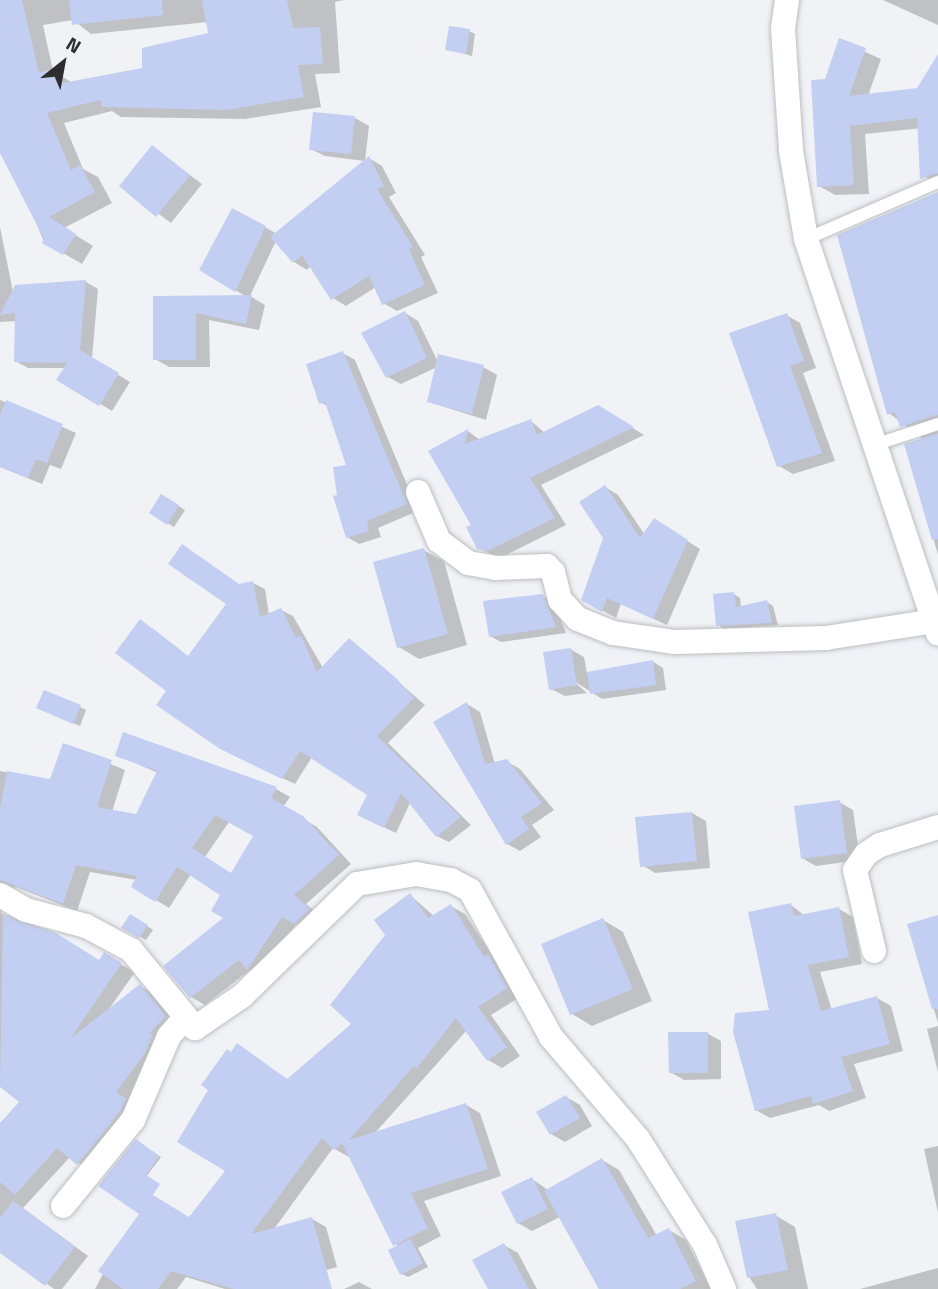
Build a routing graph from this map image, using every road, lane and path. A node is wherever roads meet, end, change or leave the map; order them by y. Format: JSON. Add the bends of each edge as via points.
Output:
{"nodes":[{"id":1,"x":787,"y":0,"type":"edge"},
{"id":2,"x":938,"y":182,"type":"edge"},
{"id":3,"x":806,"y":239,"type":"junction"},
{"id":4,"x":938,"y":424,"type":"edge"},
{"id":5,"x":874,"y":444,"type":"junction"},
{"id":6,"x":418,"y":492,"type":"dead end"},
{"id":7,"x":936,"y":627,"type":"edge"},
{"id":8,"x":938,"y":827,"type":"edge"},
{"id":9,"x":0,"y":895,"type":"edge"},
{"id":10,"x":874,"y":951,"type":"dead end"},
{"id":11,"x":195,"y":1028,"type":"junction"},
{"id":12,"x":63,"y":1206,"type":"dead end"},
{"id":13,"x":724,"y":1289,"type":"edge"}],
"edges":[{"from":1,"to":3,"type":"street","via":[[783,29],[791,151]]},
{"from":2,"to":3,"type":"lane"},
{"from":3,"to":5,"type":"street"},
{"from":4,"to":5,"type":"lane"},
{"from":5,"to":7,"type":"street"},
{"from":6,"to":7,"type":"street","via":[[439,541],[468,563],[495,568],[547,566],[560,600],[578,619],[613,633],[675,642],[826,638]]},
{"from":8,"to":10,"type":"street","via":[[880,845],[866,854],[855,870]]},
{"from":9,"to":11,"type":"street","via":[[61,923],[86,926],[131,950]]},
{"from":11,"to":12,"type":"street","via":[[182,1021],[169,1035],[133,1120]]},
{"from":11,"to":13,"type":"street","via":[[242,996],[357,884],[416,874],[451,880],[470,890],[483,910],[551,1037],[638,1139],[705,1245]]}]}
